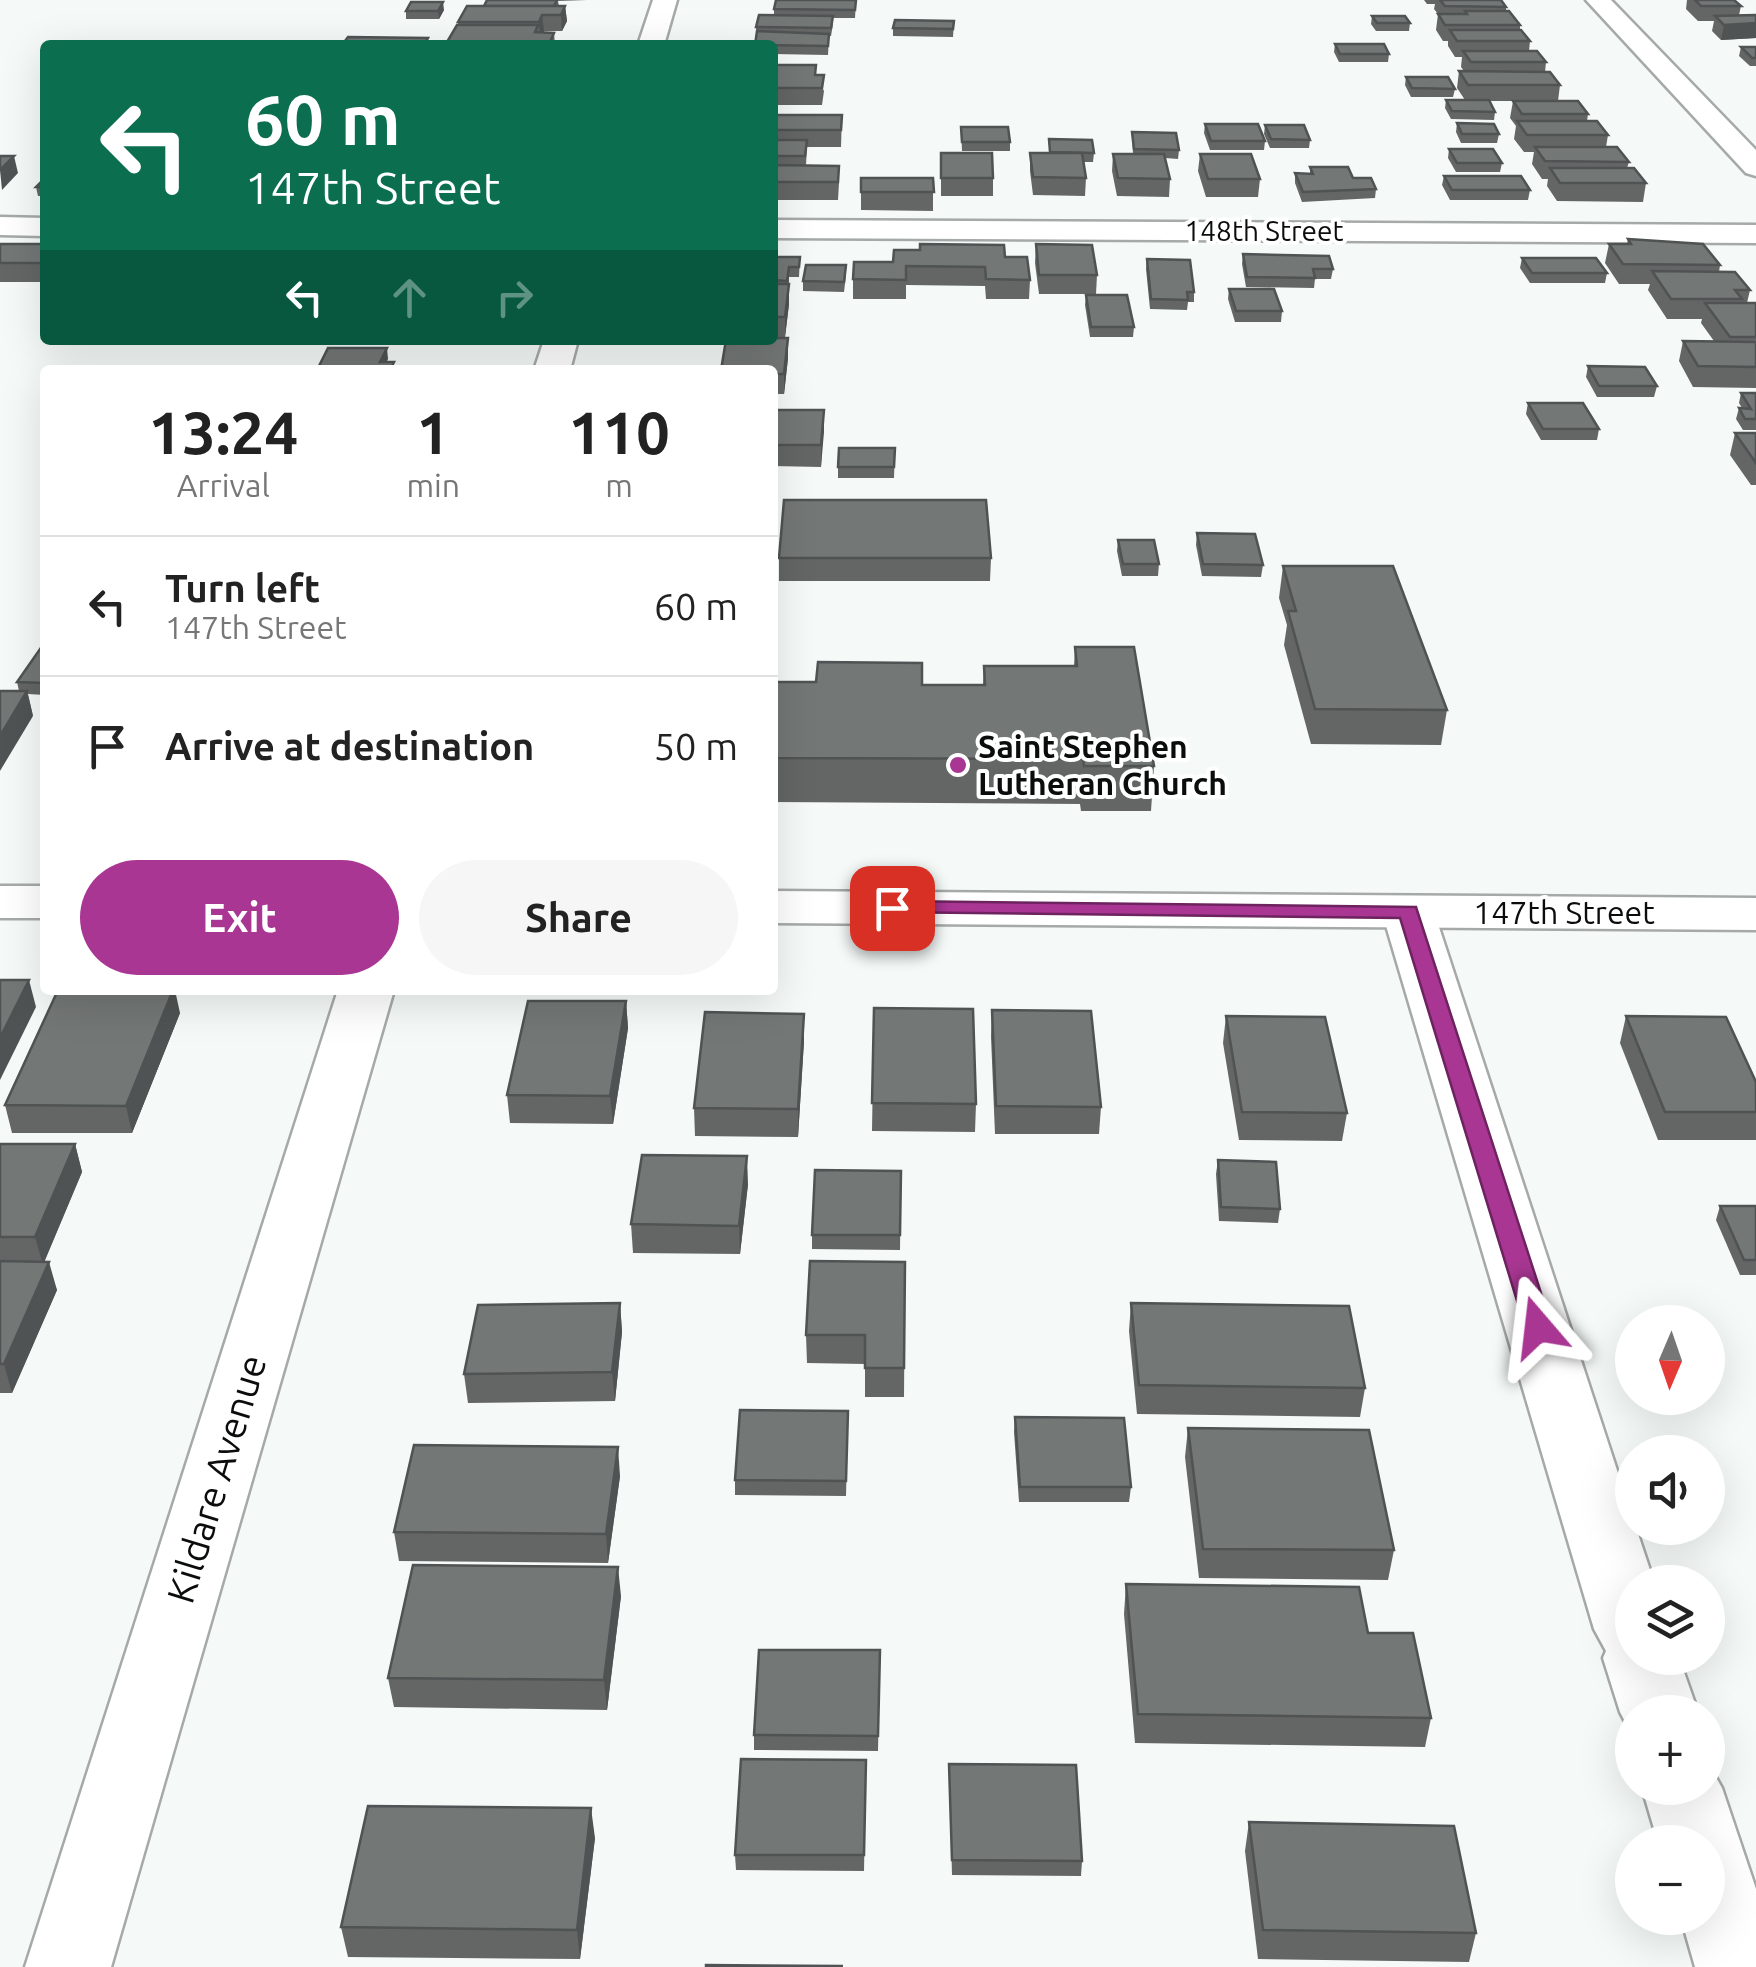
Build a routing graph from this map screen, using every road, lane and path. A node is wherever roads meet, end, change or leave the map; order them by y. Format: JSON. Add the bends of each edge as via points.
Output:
{"nodes":[{"id":1,"x":664,"y":0,"type":"edge"},
{"id":2,"x":1598,"y":0,"type":"edge"},
{"id":3,"x":652,"y":40,"type":"edge"},
{"id":4,"x":1756,"y":167,"type":"edge"},
{"id":5,"x":0,"y":226,"type":"edge"},
{"id":6,"x":40,"y":226,"type":"edge"},
{"id":7,"x":778,"y":229,"type":"edge"},
{"id":8,"x":1756,"y":234,"type":"edge"},
{"id":9,"x":0,"y":902,"type":"edge"},
{"id":10,"x":40,"y":902,"type":"edge"},
{"id":11,"x":778,"y":907,"type":"edge"},
{"id":12,"x":1408,"y":912,"type":"junction"},
{"id":13,"x":1756,"y":914,"type":"edge"},
{"id":14,"x":364,"y":995,"type":"edge"},
{"id":15,"x":1615,"y":1575,"type":"edge"},
{"id":16,"x":1725,"y":1925,"type":"edge"},
{"id":17,"x":68,"y":1967,"type":"edge"},
{"id":18,"x":1738,"y":1967,"type":"edge"}],
"edges":[{"from":1,"to":3,"type":"street"},
{"from":2,"to":4,"type":"street"},
{"from":5,"to":6,"type":"street"},
{"from":7,"to":8,"type":"street","name":"148th Street"},
{"from":9,"to":10,"type":"street"},
{"from":11,"to":12,"type":"street","name":"147th Street"},
{"from":12,"to":13,"type":"street","name":"147th Street"},
{"from":12,"to":15,"type":"street"},
{"from":14,"to":17,"type":"street","name":"Kildare Avenue"},
{"from":16,"to":18,"type":"street"}]}
